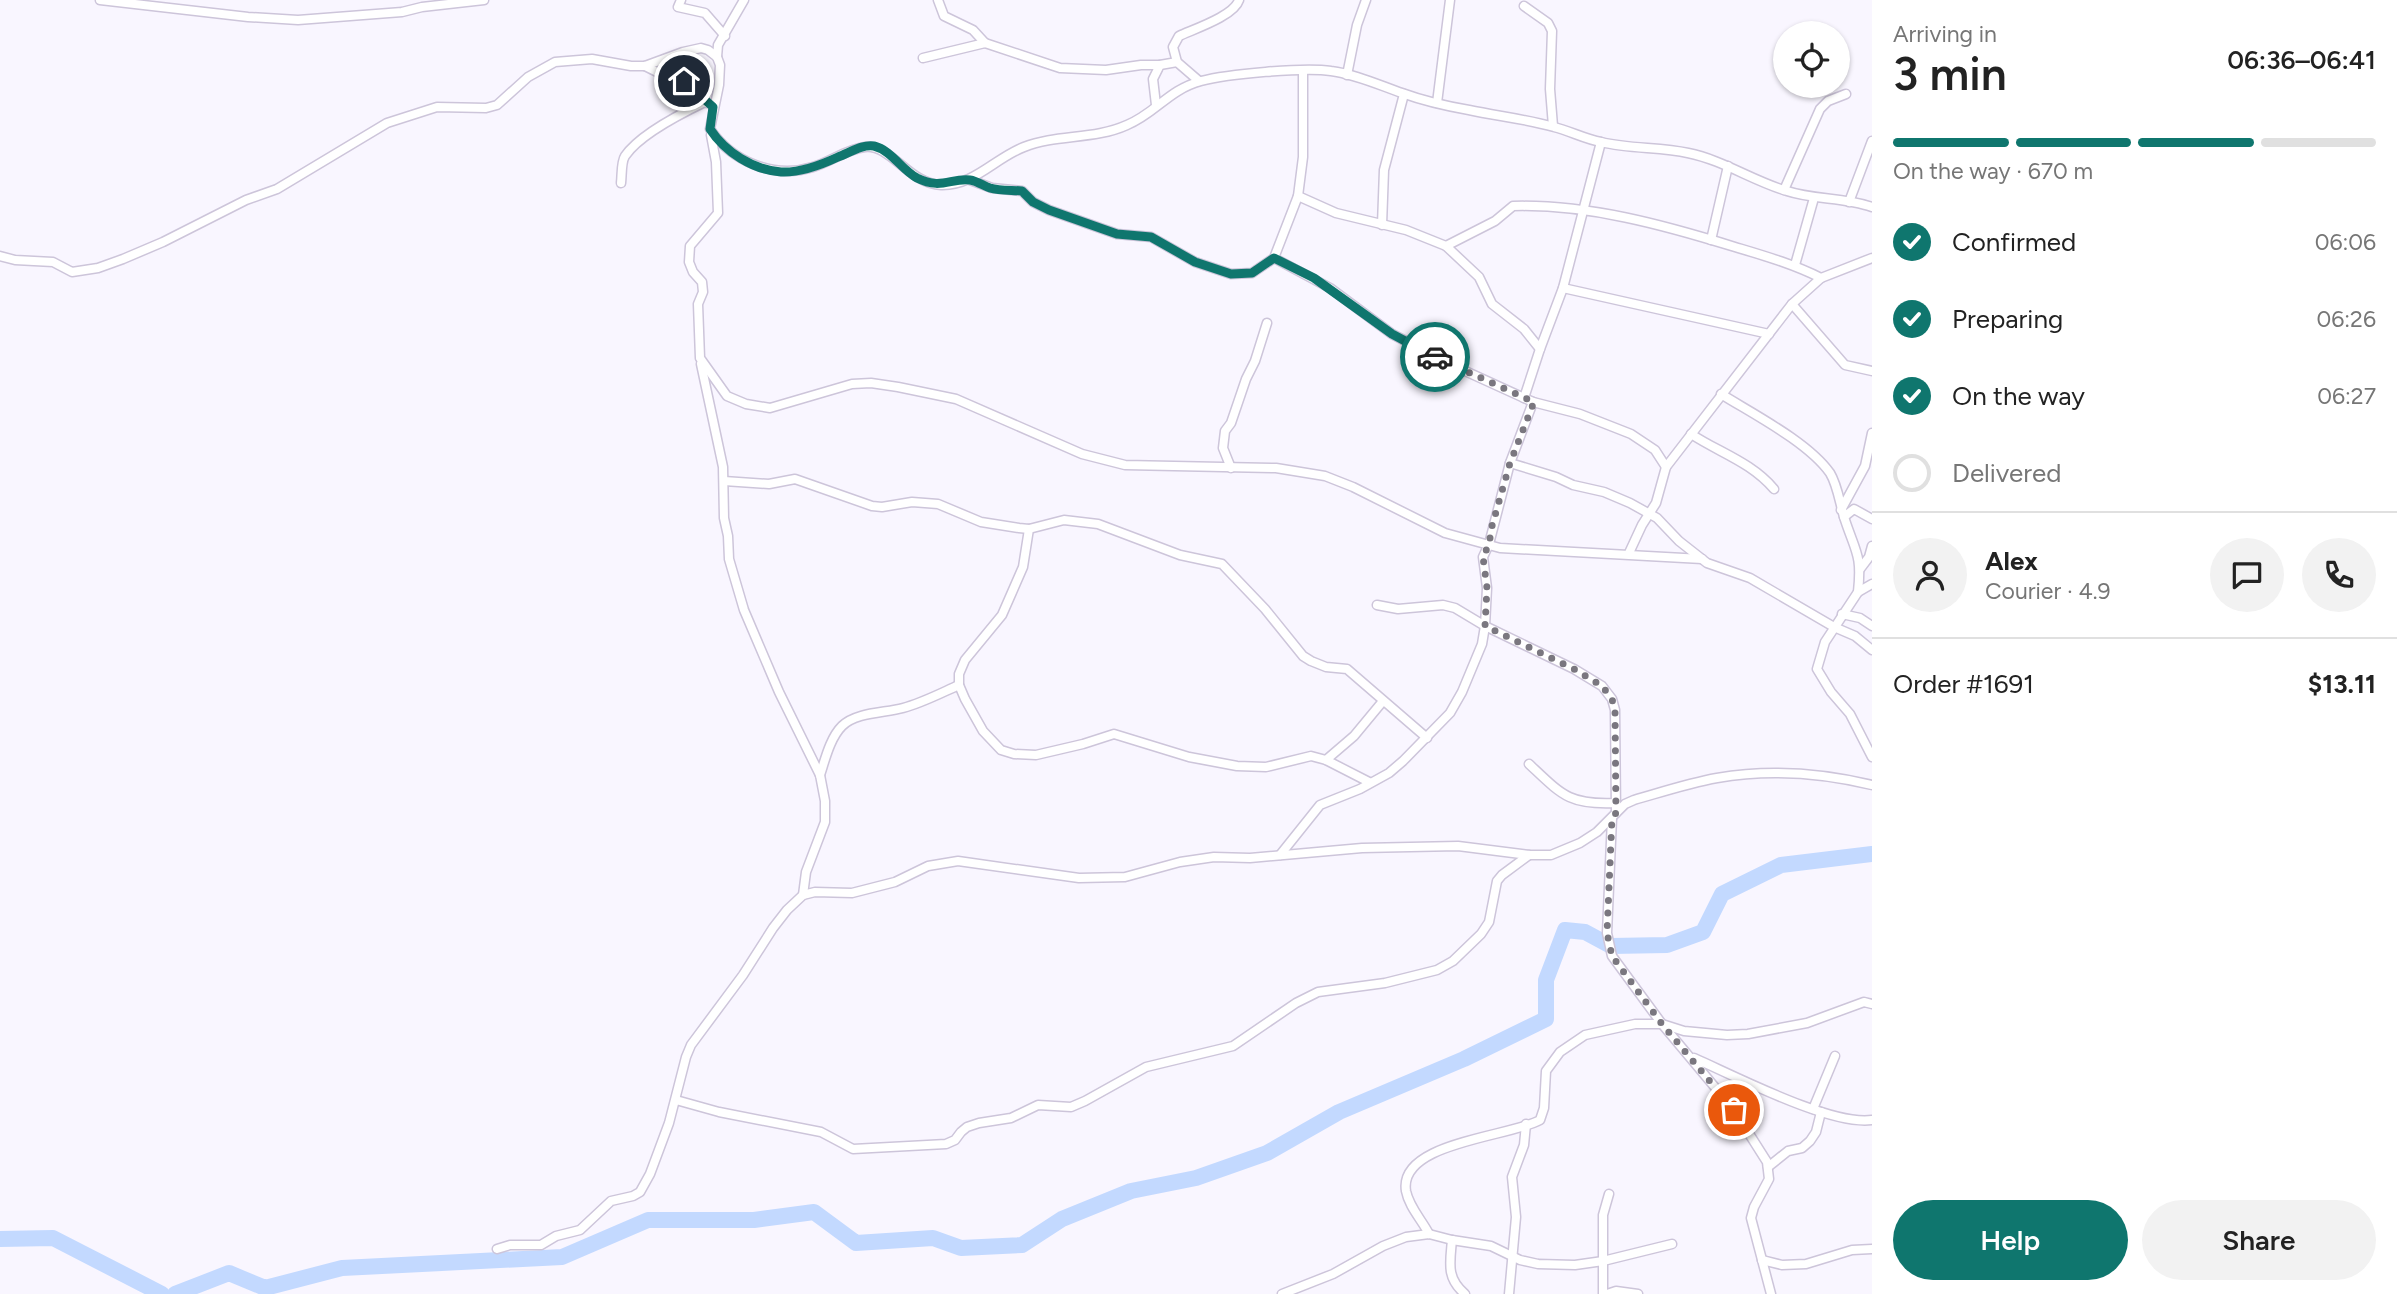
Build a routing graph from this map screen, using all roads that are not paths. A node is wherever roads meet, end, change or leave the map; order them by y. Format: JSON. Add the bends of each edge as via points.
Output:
{"nodes":[{"id":1,"x":100,"y":0,"type":"edge"},
{"id":2,"x":484,"y":0,"type":"edge"},
{"id":3,"x":681,"y":0,"type":"edge"},
{"id":4,"x":744,"y":0,"type":"edge"},
{"id":5,"x":938,"y":0,"type":"edge"},
{"id":6,"x":1238,"y":0,"type":"edge"},
{"id":7,"x":1366,"y":0,"type":"edge"},
{"id":8,"x":1450,"y":0,"type":"edge"},
{"id":9,"x":1524,"y":6,"type":"dead end"},
{"id":10,"x":725,"y":36,"type":"junction"},
{"id":11,"x":985,"y":43,"type":"junction"},
{"id":12,"x":717,"y":57,"type":"junction"},
{"id":13,"x":923,"y":58,"type":"dead end"},
{"id":14,"x":1177,"y":62,"type":"junction"},
{"id":15,"x":1160,"y":65,"type":"junction"},
{"id":16,"x":645,"y":66,"type":"junction"},
{"id":17,"x":1303,"y":71,"type":"junction"},
{"id":18,"x":1347,"y":75,"type":"junction"},
{"id":19,"x":1199,"y":81,"type":"junction"},
{"id":20,"x":1404,"y":94,"type":"junction"},
{"id":21,"x":1836,"y":98,"type":"edge"},
{"id":22,"x":1437,"y":103,"type":"junction"},
{"id":23,"x":709,"y":104,"type":"junction"},
{"id":24,"x":1156,"y":105,"type":"junction"},
{"id":25,"x":1552,"y":126,"type":"junction"},
{"id":26,"x":710,"y":129,"type":"junction"},
{"id":27,"x":1872,"y":141,"type":"edge"},
{"id":28,"x":1601,"y":142,"type":"junction"},
{"id":29,"x":1728,"y":166,"type":"junction"},
{"id":30,"x":970,"y":180,"type":"junction"},
{"id":31,"x":621,"y":183,"type":"dead end"},
{"id":32,"x":1784,"y":190,"type":"junction"},
{"id":33,"x":1298,"y":197,"type":"junction"},
{"id":34,"x":1814,"y":198,"type":"junction"},
{"id":35,"x":1849,"y":202,"type":"junction"},
{"id":36,"x":1872,"y":207,"type":"edge"},
{"id":37,"x":1584,"y":209,"type":"junction"},
{"id":38,"x":1382,"y":225,"type":"junction"},
{"id":39,"x":1711,"y":240,"type":"junction"},
{"id":40,"x":1446,"y":246,"type":"junction"},
{"id":41,"x":0,"y":256,"type":"edge"},
{"id":42,"x":1274,"y":258,"type":"junction"},
{"id":43,"x":1872,"y":258,"type":"edge"},
{"id":44,"x":1795,"y":265,"type":"junction"},
{"id":45,"x":1821,"y":278,"type":"junction"},
{"id":46,"x":1563,"y":288,"type":"junction"},
{"id":47,"x":1792,"y":304,"type":"junction"},
{"id":48,"x":1267,"y":323,"type":"dead end"},
{"id":49,"x":1769,"y":334,"type":"junction"},
{"id":50,"x":1540,"y":349,"type":"junction"},
{"id":51,"x":700,"y":358,"type":"junction"},
{"id":52,"x":1872,"y":372,"type":"edge"},
{"id":53,"x":1721,"y":394,"type":"junction"},
{"id":54,"x":1524,"y":398,"type":"junction"},
{"id":55,"x":1534,"y":402,"type":"junction"},
{"id":56,"x":1691,"y":434,"type":"junction"},
{"id":57,"x":1872,"y":434,"type":"edge"},
{"id":58,"x":1510,"y":463,"type":"junction"},
{"id":59,"x":1666,"y":467,"type":"junction"},
{"id":60,"x":1231,"y":468,"type":"junction"},
{"id":61,"x":724,"y":481,"type":"junction"},
{"id":62,"x":1774,"y":489,"type":"dead end"},
{"id":63,"x":1847,"y":498,"type":"junction"},
{"id":64,"x":1854,"y":509,"type":"junction"},
{"id":65,"x":1843,"y":513,"type":"junction"},
{"id":66,"x":1650,"y":514,"type":"junction"},
{"id":67,"x":1872,"y":519,"type":"edge"},
{"id":68,"x":1029,"y":529,"type":"junction"},
{"id":69,"x":1489,"y":544,"type":"junction"},
{"id":70,"x":1872,"y":547,"type":"edge"},
{"id":71,"x":1629,"y":553,"type":"junction"},
{"id":72,"x":1702,"y":559,"type":"junction"},
{"id":73,"x":1860,"y":569,"type":"junction"},
{"id":74,"x":1872,"y":584,"type":"edge"},
{"id":75,"x":1858,"y":592,"type":"junction"},
{"id":76,"x":1377,"y":606,"type":"dead end"},
{"id":77,"x":1843,"y":614,"type":"junction"},
{"id":78,"x":1485,"y":626,"type":"junction"},
{"id":79,"x":1834,"y":626,"type":"junction"},
{"id":80,"x":1872,"y":626,"type":"edge"},
{"id":81,"x":1872,"y":650,"type":"edge"},
{"id":82,"x":959,"y":685,"type":"junction"},
{"id":83,"x":1383,"y":701,"type":"junction"},
{"id":84,"x":1427,"y":738,"type":"junction"},
{"id":85,"x":1872,"y":757,"type":"edge"},
{"id":86,"x":1326,"y":760,"type":"junction"},
{"id":87,"x":1529,"y":764,"type":"dead end"},
{"id":88,"x":820,"y":775,"type":"junction"},
{"id":89,"x":1369,"y":782,"type":"junction"},
{"id":90,"x":1872,"y":785,"type":"edge"},
{"id":91,"x":1615,"y":803,"type":"junction"},
{"id":92,"x":1614,"y":815,"type":"junction"},
{"id":93,"x":1279,"y":855,"type":"junction"},
{"id":94,"x":1529,"y":855,"type":"junction"},
{"id":95,"x":803,"y":895,"type":"junction"},
{"id":96,"x":1872,"y":1003,"type":"edge"},
{"id":97,"x":1662,"y":1024,"type":"junction"},
{"id":98,"x":1835,"y":1056,"type":"dead end"},
{"id":99,"x":1692,"y":1057,"type":"junction"},
{"id":100,"x":676,"y":1100,"type":"junction"},
{"id":101,"x":1817,"y":1110,"type":"junction"},
{"id":102,"x":1872,"y":1120,"type":"edge"},
{"id":103,"x":1526,"y":1124,"type":"junction"},
{"id":104,"x":1768,"y":1167,"type":"junction"},
{"id":105,"x":1609,"y":1194,"type":"dead end"},
{"id":106,"x":1429,"y":1234,"type":"junction"},
{"id":107,"x":1452,"y":1240,"type":"junction"},
{"id":108,"x":1672,"y":1244,"type":"dead end"},
{"id":109,"x":497,"y":1249,"type":"dead end"},
{"id":110,"x":1872,"y":1249,"type":"edge"},
{"id":111,"x":1511,"y":1256,"type":"junction"},
{"id":112,"x":1762,"y":1260,"type":"junction"},
{"id":113,"x":1603,"y":1261,"type":"junction"},
{"id":114,"x":1282,"y":1294,"type":"edge"},
{"id":115,"x":1465,"y":1294,"type":"edge"},
{"id":116,"x":1508,"y":1294,"type":"edge"},
{"id":117,"x":1605,"y":1294,"type":"edge"},
{"id":118,"x":1638,"y":1294,"type":"edge"},
{"id":119,"x":1771,"y":1294,"type":"edge"}],
"edges":[{"from":1,"to":2,"type":"street","via":[[287,20],[402,12]]},
{"from":3,"to":10,"type":"street","via":[[678,7],[705,13]]},
{"from":4,"to":10,"type":"street"},
{"from":5,"to":11,"type":"street","via":[[944,16],[973,30]]},
{"from":6,"to":14,"type":"street","via":[[1229,13],[1178,36],[1173,47]]},
{"from":7,"to":18,"type":"street"},
{"from":8,"to":22,"type":"street"},
{"from":9,"to":25,"type":"street","via":[[1549,23],[1552,31]]},
{"from":10,"to":12,"type":"street"},
{"from":11,"to":13,"type":"street"},
{"from":11,"to":15,"type":"street","via":[[1059,68]]},
{"from":12,"to":16,"type":"street","via":[[701,48]]},
{"from":12,"to":23,"type":"street","via":[[719,85]]},
{"from":14,"to":15,"type":"street"},
{"from":14,"to":19,"type":"street"},
{"from":15,"to":24,"type":"street","via":[[1153,79]]},
{"from":16,"to":23,"type":"street","via":[[684,81]]},
{"from":16,"to":41,"type":"street","via":[[592,59],[555,62],[528,76],[498,105],[437,107],[387,123],[276,189],[98,268],[72,272],[52,262]]},
{"from":17,"to":18,"type":"street"},
{"from":17,"to":19,"type":"street"},
{"from":17,"to":33,"type":"street"},
{"from":18,"to":20,"type":"street"},
{"from":19,"to":24,"type":"street"},
{"from":20,"to":22,"type":"street"},
{"from":20,"to":38,"type":"street","via":[[1384,170]]},
{"from":21,"to":32,"type":"street","via":[[1820,109]]},
{"from":22,"to":25,"type":"street"},
{"from":23,"to":26,"type":"street"},
{"from":23,"to":31,"type":"street","via":[[661,126],[632,148],[623,158]]},
{"from":24,"to":30,"type":"street","via":[[1147,116],[1113,131],[1022,148]]},
{"from":25,"to":28,"type":"street"},
{"from":26,"to":30,"type":"street","via":[[728,151],[781,172],[813,167],[874,146],[924,181],[940,185]]},
{"from":26,"to":51,"type":"street","via":[[718,212],[688,252],[693,272],[702,282]]},
{"from":27,"to":35,"type":"street"},
{"from":28,"to":29,"type":"street","via":[[1687,152]]},
{"from":28,"to":37,"type":"street"},
{"from":29,"to":32,"type":"street"},
{"from":29,"to":39,"type":"street"},
{"from":30,"to":42,"type":"street","via":[[1022,191],[1049,210],[1117,234],[1151,237],[1195,262],[1231,274],[1252,273]]},
{"from":32,"to":34,"type":"street"},
{"from":33,"to":38,"type":"street"},
{"from":33,"to":42,"type":"street"},
{"from":34,"to":35,"type":"street"},
{"from":34,"to":44,"type":"street"},
{"from":35,"to":36,"type":"street"},
{"from":37,"to":39,"type":"street"},
{"from":37,"to":40,"type":"street","via":[[1513,206]]},
{"from":37,"to":46,"type":"street"},
{"from":38,"to":40,"type":"street"},
{"from":39,"to":44,"type":"street"},
{"from":40,"to":50,"type":"street","via":[[1479,277],[1492,304],[1524,329]]},
{"from":42,"to":54,"type":"street","via":[[1330,288],[1392,334]]},
{"from":43,"to":45,"type":"street"},
{"from":44,"to":45,"type":"street"},
{"from":45,"to":47,"type":"street"},
{"from":46,"to":49,"type":"street"},
{"from":46,"to":50,"type":"street"},
{"from":47,"to":49,"type":"street"},
{"from":47,"to":52,"type":"street","via":[[1845,365]]},
{"from":48,"to":60,"type":"street","via":[[1231,423],[1224,431],[1223,448]]},
{"from":49,"to":53,"type":"street"},
{"from":50,"to":54,"type":"street"},
{"from":51,"to":60,"type":"street","via":[[727,396],[760,408],[871,383],[956,399],[1082,454],[1125,465]]},
{"from":51,"to":61,"type":"street"},
{"from":53,"to":56,"type":"street"},
{"from":53,"to":65,"type":"street","via":[[1813,457],[1829,473]]},
{"from":54,"to":55,"type":"street"},
{"from":55,"to":58,"type":"street"},
{"from":55,"to":59,"type":"street","via":[[1623,430],[1655,450]]},
{"from":56,"to":59,"type":"street"},
{"from":56,"to":62,"type":"street","via":[[1750,466]]},
{"from":57,"to":63,"type":"street","via":[[1865,466]]},
{"from":58,"to":66,"type":"street","via":[[1604,492]]},
{"from":58,"to":69,"type":"street"},
{"from":59,"to":66,"type":"street"},
{"from":60,"to":69,"type":"street","via":[[1276,468],[1325,476],[1445,533]]},
{"from":61,"to":68,"type":"street","via":[[769,484],[795,479],[872,506],[926,502],[981,522]]},
{"from":61,"to":88,"type":"street","via":[[729,559],[744,610]]},
{"from":63,"to":64,"type":"street"},
{"from":63,"to":65,"type":"street"},
{"from":64,"to":65,"type":"street"},
{"from":64,"to":67,"type":"street"},
{"from":65,"to":73,"type":"street"},
{"from":66,"to":71,"type":"street"},
{"from":66,"to":72,"type":"street"},
{"from":68,"to":82,"type":"street","via":[[1017,583],[1002,615],[960,668]]},
{"from":68,"to":83,"type":"street","via":[[1064,520],[1098,524],[1186,557],[1222,565],[1303,656],[1326,667],[1347,669]]},
{"from":69,"to":71,"type":"street","via":[[1517,550]]},
{"from":69,"to":78,"type":"street","via":[[1483,557]]},
{"from":70,"to":73,"type":"street"},
{"from":71,"to":72,"type":"street"},
{"from":72,"to":79,"type":"street","via":[[1750,578]]},
{"from":73,"to":75,"type":"street"},
{"from":74,"to":75,"type":"street"},
{"from":75,"to":77,"type":"street"},
{"from":76,"to":78,"type":"street","via":[[1449,605]]},
{"from":77,"to":79,"type":"street"},
{"from":77,"to":80,"type":"street"},
{"from":78,"to":84,"type":"street","via":[[1462,692]]},
{"from":78,"to":91,"type":"street","via":[[1574,669],[1607,691],[1615,710]]},
{"from":79,"to":81,"type":"street"},
{"from":79,"to":85,"type":"street","via":[[1817,669],[1850,714]]},
{"from":82,"to":86,"type":"street","via":[[991,742],[1014,754],[1036,754],[1114,734],[1237,766],[1266,767],[1311,756]]},
{"from":82,"to":88,"type":"street","via":[[904,708],[848,722],[840,728]]},
{"from":83,"to":84,"type":"street"},
{"from":83,"to":86,"type":"street"},
{"from":84,"to":89,"type":"street","via":[[1389,773]]},
{"from":86,"to":89,"type":"street"},
{"from":87,"to":91,"type":"street","via":[[1572,799]]},
{"from":88,"to":95,"type":"street","via":[[825,822],[806,872]]},
{"from":89,"to":93,"type":"street","via":[[1320,805]]},
{"from":90,"to":92,"type":"street","via":[[1783,773],[1743,774],[1634,800]]},
{"from":91,"to":92,"type":"street"},
{"from":92,"to":94,"type":"street","via":[[1570,849]]},
{"from":92,"to":97,"type":"street","via":[[1607,933],[1612,956]]},
{"from":93,"to":94,"type":"street","via":[[1427,845]]},
{"from":93,"to":95,"type":"street","via":[[1214,857],[1125,877],[1079,878],[958,861],[928,866],[895,883],[852,893]]},
{"from":94,"to":100,"type":"street","via":[[1497,881],[1489,922],[1480,934],[1462,954],[1437,970],[1318,992],[1233,1045],[1146,1068],[1071,1107],[1038,1105],[1011,1118],[979,1122],[946,1144],[853,1149],[821,1132]]},
{"from":95,"to":100,"type":"street","via":[[773,928],[691,1045]]},
{"from":96,"to":97,"type":"street","via":[[1807,1023],[1748,1034],[1684,1031]]},
{"from":97,"to":99,"type":"street"},
{"from":97,"to":103,"type":"street","via":[[1635,1024],[1585,1035],[1560,1052],[1546,1071],[1542,1115]]},
{"from":98,"to":101,"type":"street"},
{"from":99,"to":101,"type":"street"},
{"from":99,"to":104,"type":"street","via":[[1734,1110]]},
{"from":100,"to":109,"type":"street","via":[[640,1192],[611,1201],[580,1230],[541,1245]]},
{"from":101,"to":102,"type":"street"},
{"from":101,"to":104,"type":"street","via":[[1816,1132],[1810,1142],[1788,1151]]},
{"from":103,"to":106,"type":"street","via":[[1436,1152],[1414,1166],[1406,1190]]},
{"from":103,"to":111,"type":"street","via":[[1512,1177],[1516,1217]]},
{"from":104,"to":112,"type":"street","via":[[1769,1180],[1751,1213]]},
{"from":105,"to":113,"type":"street","via":[[1603,1215]]},
{"from":106,"to":107,"type":"street"},
{"from":106,"to":114,"type":"street","via":[[1383,1246],[1333,1274]]},
{"from":107,"to":111,"type":"street","via":[[1491,1246]]},
{"from":107,"to":115,"type":"street","via":[[1449,1271]]},
{"from":108,"to":113,"type":"street"},
{"from":110,"to":112,"type":"street","via":[[1806,1264]]},
{"from":111,"to":113,"type":"street","via":[[1538,1264]]},
{"from":111,"to":116,"type":"street"},
{"from":112,"to":119,"type":"street"},
{"from":113,"to":117,"type":"street"},
{"from":117,"to":118,"type":"street"}]}
